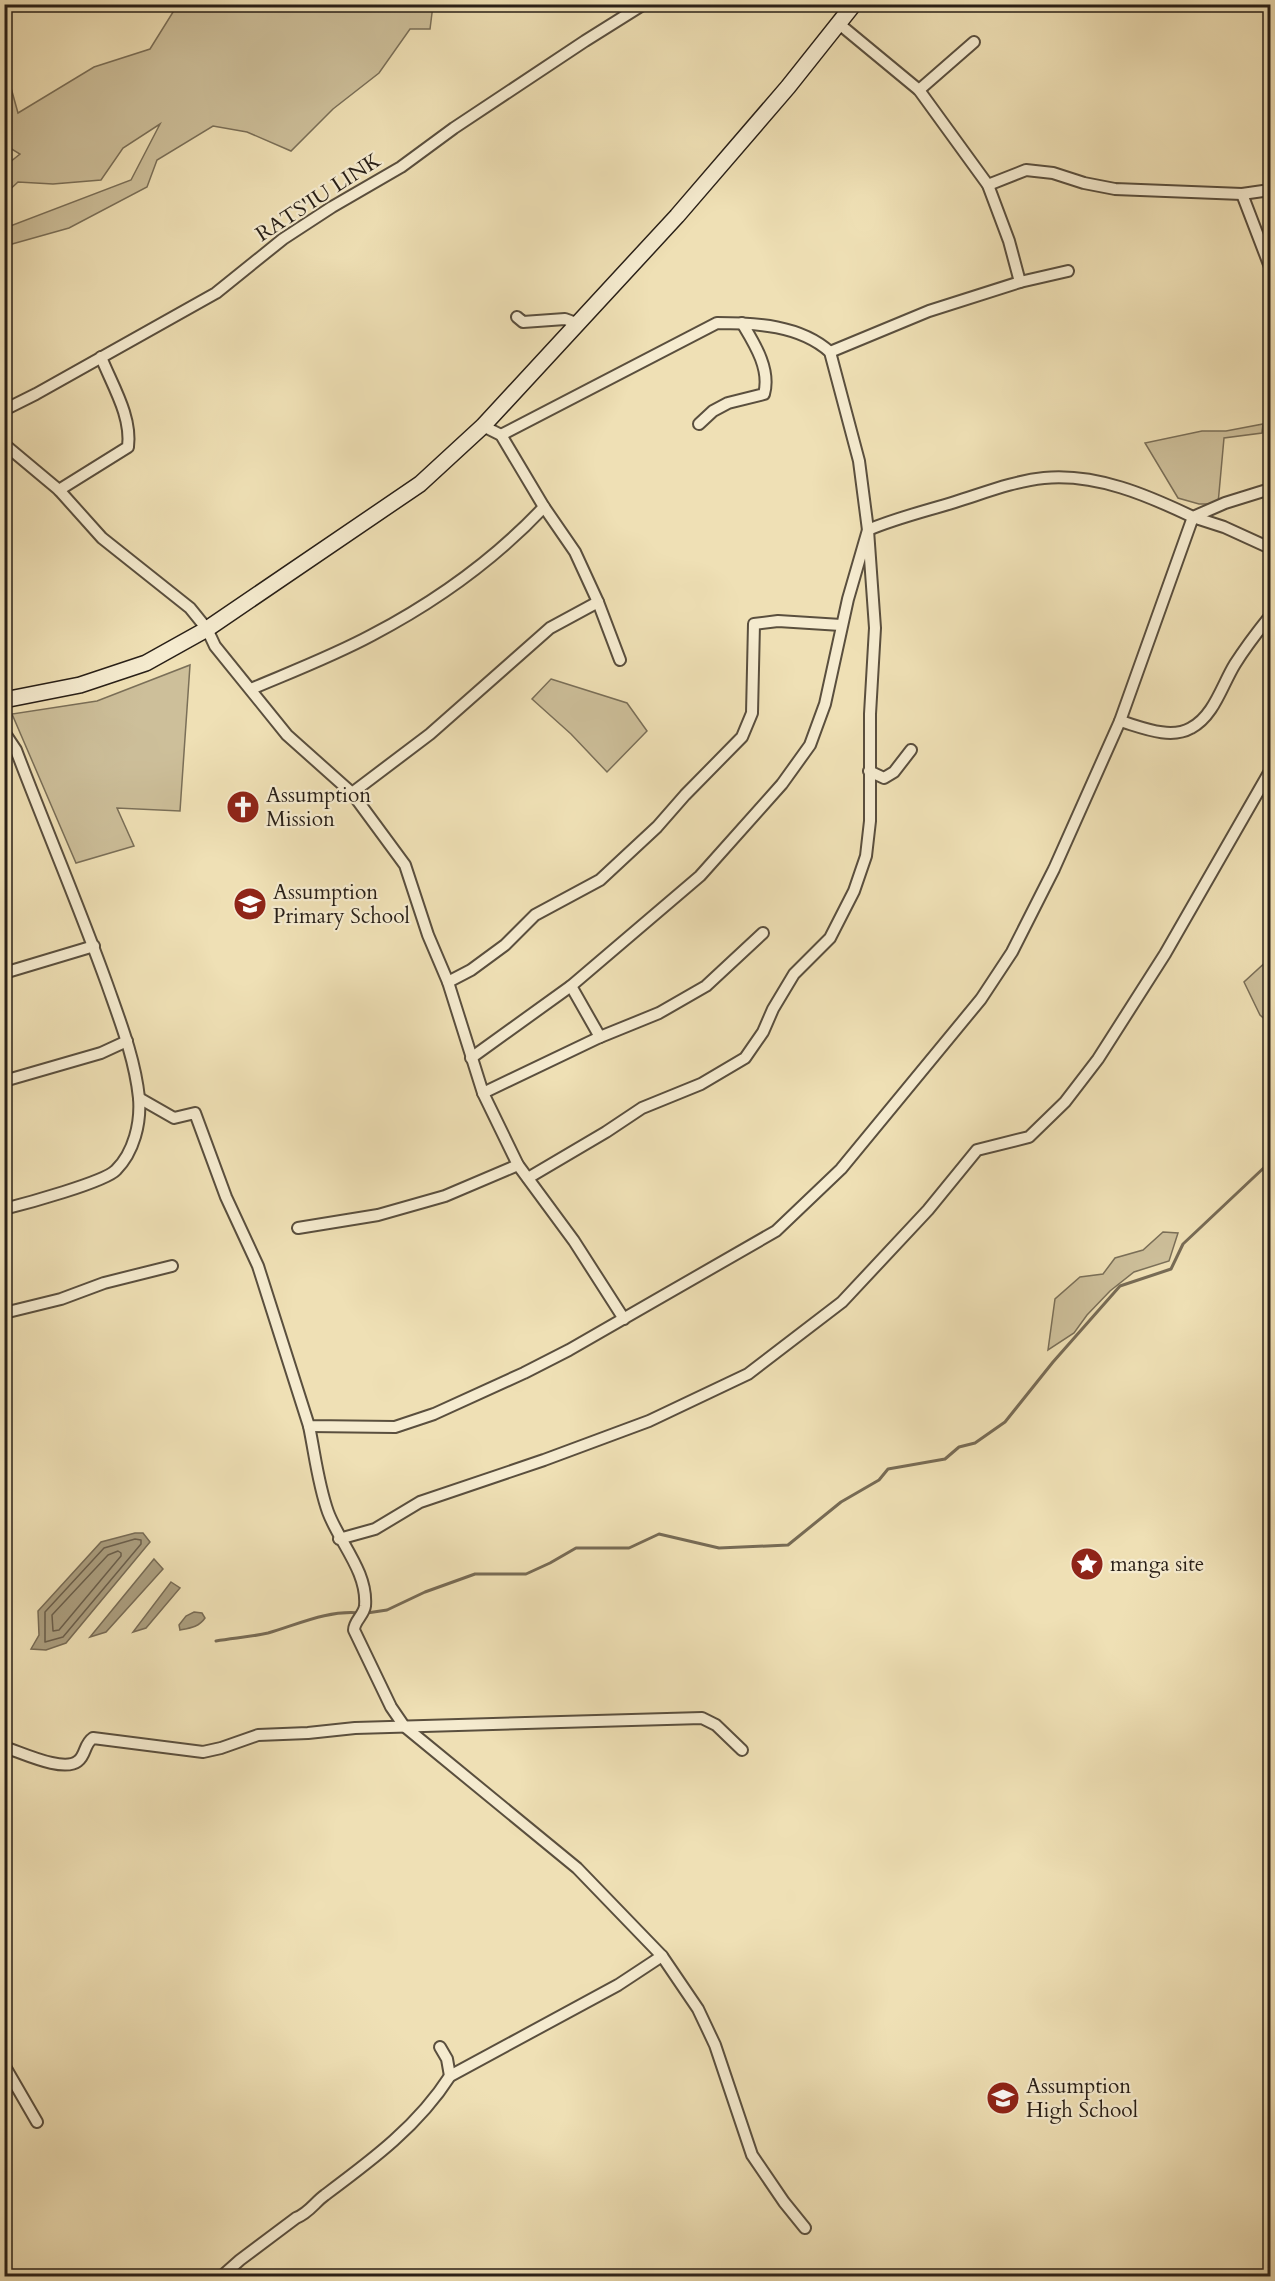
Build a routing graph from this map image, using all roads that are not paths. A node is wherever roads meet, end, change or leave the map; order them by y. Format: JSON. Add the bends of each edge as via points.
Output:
{"nodes":[{"id":1,"x":644,"y":4,"type":"edge"},
{"id":2,"x":854,"y":4,"type":"edge"},
{"id":3,"x":838,"y":23,"type":"junction"},
{"id":4,"x":974,"y":42,"type":"dead end"},
{"id":5,"x":920,"y":90,"type":"junction"},
{"id":6,"x":988,"y":185,"type":"junction"},
{"id":7,"x":1270,"y":190,"type":"edge"},
{"id":8,"x":1242,"y":194,"type":"junction"},
{"id":9,"x":1270,"y":267,"type":"edge"},
{"id":10,"x":1068,"y":271,"type":"dead end"},
{"id":11,"x":1020,"y":282,"type":"junction"},
{"id":12,"x":517,"y":317,"type":"dead end"},
{"id":13,"x":576,"y":323,"type":"junction"},
{"id":14,"x":742,"y":323,"type":"junction"},
{"id":15,"x":830,"y":352,"type":"junction"},
{"id":16,"x":101,"y":357,"type":"junction"},
{"id":17,"x":4,"y":410,"type":"edge"},
{"id":18,"x":699,"y":424,"type":"dead end"},
{"id":19,"x":483,"y":426,"type":"junction"},
{"id":20,"x":501,"y":435,"type":"junction"},
{"id":21,"x":4,"y":444,"type":"edge"},
{"id":22,"x":1270,"y":489,"type":"edge"},
{"id":23,"x":59,"y":490,"type":"junction"},
{"id":24,"x":544,"y":507,"type":"junction"},
{"id":25,"x":1192,"y":517,"type":"junction"},
{"id":26,"x":868,"y":530,"type":"junction"},
{"id":27,"x":1270,"y":548,"type":"edge"},
{"id":28,"x":598,"y":602,"type":"junction"},
{"id":29,"x":1270,"y":616,"type":"edge"},
{"id":30,"x":841,"y":625,"type":"junction"},
{"id":31,"x":207,"y":629,"type":"junction"},
{"id":32,"x":620,"y":660,"type":"dead end"},
{"id":33,"x":251,"y":689,"type":"junction"},
{"id":34,"x":4,"y":700,"type":"edge"},
{"id":35,"x":1120,"y":721,"type":"junction"},
{"id":36,"x":4,"y":732,"type":"edge"},
{"id":37,"x":911,"y":750,"type":"dead end"},
{"id":38,"x":869,"y":771,"type":"junction"},
{"id":39,"x":1270,"y":771,"type":"edge"},
{"id":40,"x":352,"y":793,"type":"junction"},
{"id":41,"x":763,"y":933,"type":"dead end"},
{"id":42,"x":94,"y":946,"type":"junction"},
{"id":43,"x":4,"y":973,"type":"edge"},
{"id":44,"x":448,"y":982,"type":"junction"},
{"id":45,"x":571,"y":986,"type":"junction"},
{"id":46,"x":600,"y":1037,"type":"junction"},
{"id":47,"x":127,"y":1041,"type":"junction"},
{"id":48,"x":471,"y":1058,"type":"junction"},
{"id":49,"x":4,"y":1081,"type":"edge"},
{"id":50,"x":483,"y":1093,"type":"junction"},
{"id":51,"x":139,"y":1098,"type":"junction"},
{"id":52,"x":518,"y":1165,"type":"junction"},
{"id":53,"x":528,"y":1178,"type":"junction"},
{"id":54,"x":4,"y":1209,"type":"edge"},
{"id":55,"x":298,"y":1228,"type":"dead end"},
{"id":56,"x":172,"y":1266,"type":"dead end"},
{"id":57,"x":4,"y":1313,"type":"edge"},
{"id":58,"x":624,"y":1319,"type":"junction"},
{"id":59,"x":309,"y":1426,"type":"junction"},
{"id":60,"x":339,"y":1539,"type":"junction"},
{"id":61,"x":404,"y":1726,"type":"junction"},
{"id":62,"x":4,"y":1747,"type":"edge"},
{"id":63,"x":742,"y":1750,"type":"dead end"},
{"id":64,"x":662,"y":1956,"type":"junction"},
{"id":65,"x":440,"y":2047,"type":"dead end"},
{"id":66,"x":4,"y":2065,"type":"edge"},
{"id":67,"x":450,"y":2076,"type":"junction"},
{"id":68,"x":37,"y":2122,"type":"dead end"},
{"id":69,"x":805,"y":2228,"type":"dead end"},
{"id":70,"x":222,"y":2277,"type":"edge"}],
"edges":[{"from":1,"to":16,"type":"street","name":"RATS'IU LINK","via":[[401,167],[293,233],[216,293]]},
{"from":2,"to":3,"type":"main road"},
{"from":3,"to":5,"type":"street"},
{"from":3,"to":13,"type":"main road","via":[[677,216]]},
{"from":4,"to":5,"type":"street"},
{"from":5,"to":6,"type":"street"},
{"from":6,"to":8,"type":"street","via":[[1026,170],[1115,189]]},
{"from":6,"to":11,"type":"street"},
{"from":7,"to":8,"type":"street"},
{"from":8,"to":9,"type":"street"},
{"from":10,"to":11,"type":"street"},
{"from":11,"to":15,"type":"street","via":[[899,322]]},
{"from":12,"to":13,"type":"street","via":[[523,322],[565,319]]},
{"from":13,"to":19,"type":"main road"},
{"from":14,"to":15,"type":"street","via":[[788,330],[819,342]]},
{"from":14,"to":18,"type":"street","via":[[763,364],[767,380],[764,394],[728,403]]},
{"from":14,"to":20,"type":"street","via":[[717,323]]},
{"from":15,"to":26,"type":"street","via":[[859,461]]},
{"from":16,"to":17,"type":"street","name":"RATS'IU LINK"},
{"from":16,"to":23,"type":"street","via":[[127,420],[128,447]]},
{"from":19,"to":20,"type":"street"},
{"from":19,"to":31,"type":"main road","via":[[420,484]]},
{"from":20,"to":24,"type":"street"},
{"from":21,"to":23,"type":"street"},
{"from":22,"to":25,"type":"street"},
{"from":23,"to":31,"type":"street","via":[[102,538],[190,608]]},
{"from":24,"to":28,"type":"street","via":[[575,552]]},
{"from":24,"to":33,"type":"street","via":[[447,591],[372,635]]},
{"from":25,"to":26,"type":"street","via":[[1148,496],[1114,486],[1056,477],[990,491]]},
{"from":25,"to":27,"type":"street"},
{"from":25,"to":35,"type":"street"},
{"from":26,"to":30,"type":"street"},
{"from":26,"to":38,"type":"street","via":[[875,628]]},
{"from":28,"to":32,"type":"street"},
{"from":28,"to":40,"type":"street","via":[[550,628],[430,734]]},
{"from":29,"to":35,"type":"street","via":[[1234,665],[1207,713],[1191,728],[1171,733]]},
{"from":30,"to":44,"type":"street","via":[[778,621],[754,624],[752,713],[742,737],[657,827],[600,880],[536,915],[505,945]]},
{"from":30,"to":45,"type":"street","via":[[825,704],[814,735],[782,784],[700,876]]},
{"from":31,"to":33,"type":"street","via":[[215,646]]},
{"from":31,"to":34,"type":"main road","via":[[126,670],[51,692]]},
{"from":33,"to":40,"type":"street","via":[[287,735]]},
{"from":35,"to":58,"type":"street","via":[[1012,952],[981,999],[900,1098],[841,1169],[776,1231]]},
{"from":36,"to":42,"type":"street","via":[[16,750]]},
{"from":37,"to":38,"type":"street","via":[[894,772],[884,778]]},
{"from":38,"to":53,"type":"street","via":[[866,856],[854,891],[830,938],[794,974],[745,1058],[701,1084],[642,1108]]},
{"from":39,"to":60,"type":"street","via":[[1165,954],[1098,1059],[1065,1102],[1029,1137],[977,1149],[928,1210],[842,1302],[748,1374],[668,1412],[420,1502],[375,1529]]},
{"from":40,"to":44,"type":"street","via":[[405,865]]},
{"from":41,"to":46,"type":"street","via":[[706,986],[659,1013]]},
{"from":42,"to":43,"type":"street"},
{"from":42,"to":47,"type":"street"},
{"from":44,"to":48,"type":"street"},
{"from":45,"to":46,"type":"street"},
{"from":45,"to":48,"type":"street"},
{"from":46,"to":50,"type":"street"},
{"from":47,"to":49,"type":"street","via":[[101,1053]]},
{"from":47,"to":51,"type":"street"},
{"from":48,"to":50,"type":"street"},
{"from":50,"to":52,"type":"street"},
{"from":51,"to":54,"type":"street","via":[[139,1122],[133,1142],[115,1172]]},
{"from":51,"to":59,"type":"street","via":[[174,1118],[195,1113],[226,1197],[258,1266]]},
{"from":52,"to":53,"type":"street"},
{"from":52,"to":55,"type":"street","via":[[445,1196],[378,1215]]},
{"from":53,"to":58,"type":"street"},
{"from":56,"to":57,"type":"street"},
{"from":58,"to":59,"type":"street","via":[[569,1350],[434,1414],[395,1427]]},
{"from":59,"to":60,"type":"street","via":[[318,1478]]},
{"from":60,"to":61,"type":"street","via":[[350,1552],[363,1583],[365,1607],[354,1630]]},
{"from":61,"to":62,"type":"street","via":[[258,1735],[202,1752],[93,1738],[80,1759],[60,1766]]},
{"from":61,"to":63,"type":"street","via":[[702,1718],[716,1725]]},
{"from":61,"to":64,"type":"street","via":[[577,1868]]},
{"from":64,"to":67,"type":"street","via":[[618,1985]]},
{"from":64,"to":69,"type":"street","via":[[698,2009],[715,2045],[752,2155]]},
{"from":65,"to":67,"type":"street"},
{"from":66,"to":68,"type":"street"},
{"from":67,"to":70,"type":"street","via":[[437,2097],[378,2156]]}]}
